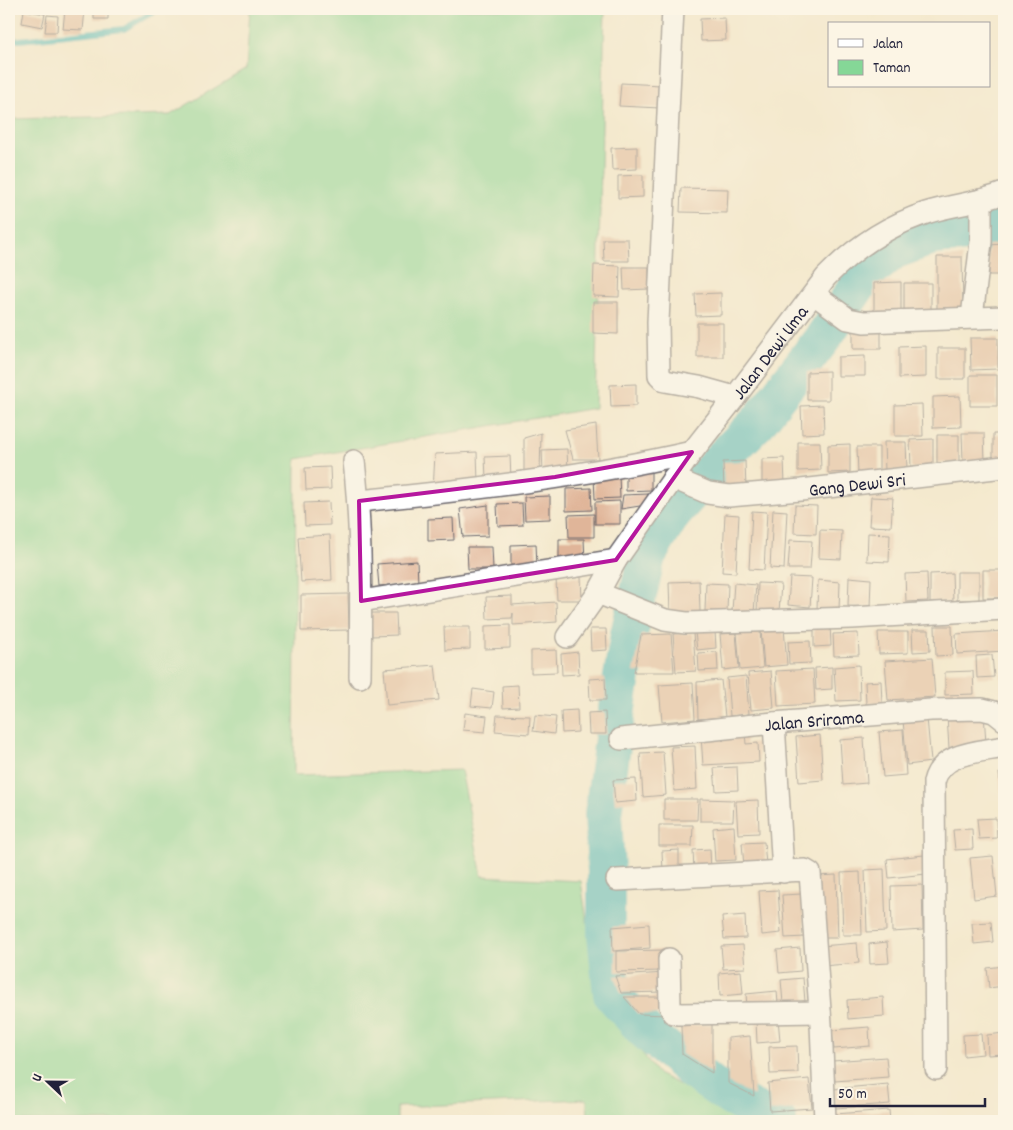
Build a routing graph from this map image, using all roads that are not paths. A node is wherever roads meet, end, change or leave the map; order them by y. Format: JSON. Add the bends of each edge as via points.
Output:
{"nodes":[{"id":1,"x":673,"y":9,"type":"edge"},
{"id":2,"x":1004,"y":192,"type":"edge"},
{"id":3,"x":981,"y":210,"type":"junction"},
{"id":4,"x":821,"y":300,"type":"junction"},
{"id":5,"x":972,"y":317,"type":"junction"},
{"id":6,"x":1004,"y":317,"type":"edge"},
{"id":7,"x":735,"y":397,"type":"junction"},
{"id":8,"x":692,"y":452,"type":"junction"},
{"id":9,"x":354,"y":461,"type":"dead end"},
{"id":10,"x":1004,"y":467,"type":"edge"},
{"id":11,"x":679,"y":481,"type":"junction"},
{"id":12,"x":359,"y":501,"type":"junction"},
{"id":13,"x":616,"y":560,"type":"junction"},
{"id":14,"x":608,"y":596,"type":"junction"},
{"id":15,"x":361,"y":601,"type":"junction"},
{"id":16,"x":1004,"y":609,"type":"edge"},
{"id":17,"x":568,"y":636,"type":"dead end"},
{"id":18,"x":360,"y":677,"type":"dead end"},
{"id":19,"x":1004,"y":720,"type":"edge"},
{"id":20,"x":774,"y":723,"type":"junction"},
{"id":21,"x":621,"y":739,"type":"dead end"},
{"id":22,"x":1004,"y":747,"type":"edge"},
{"id":23,"x":783,"y":872,"type":"junction"},
{"id":24,"x":617,"y":880,"type":"dead end"},
{"id":25,"x":669,"y":959,"type":"dead end"},
{"id":26,"x":820,"y":1012,"type":"junction"},
{"id":27,"x":936,"y":1069,"type":"dead end"},
{"id":28,"x":825,"y":1121,"type":"edge"}],
"edges":[{"from":1,"to":7,"type":"street","via":[[659,375],[665,381]]},
{"from":2,"to":3,"type":"street","name":"Jalan Dewi Uma"},
{"from":3,"to":4,"type":"street","name":"Jalan Dewi Uma","via":[[926,213],[874,237],[826,277]]},
{"from":3,"to":5,"type":"street","via":[[981,242]]},
{"from":4,"to":5,"type":"street","via":[[848,319],[864,322]]},
{"from":4,"to":7,"type":"street","name":"Jalan Dewi Uma"},
{"from":5,"to":6,"type":"street"},
{"from":7,"to":8,"type":"street","name":"Jalan Dewi Uma"},
{"from":8,"to":11,"type":"street","name":"Jalan Dewi Uma"},
{"from":8,"to":12,"type":"street","via":[[555,477]]},
{"from":9,"to":12,"type":"street"},
{"from":10,"to":11,"type":"street","name":"Gang Dewi Sri","via":[[729,496]]},
{"from":11,"to":13,"type":"street","name":"Jalan Dewi Uma"},
{"from":12,"to":15,"type":"street"},
{"from":13,"to":14,"type":"street","name":"Jalan Dewi Uma"},
{"from":13,"to":15,"type":"street"},
{"from":14,"to":16,"type":"street","via":[[665,620],[686,623]]},
{"from":14,"to":17,"type":"street","name":"Jalan Dewi Uma"},
{"from":15,"to":18,"type":"street"},
{"from":19,"to":20,"type":"street","name":"Jalan Srirama","via":[[994,712],[982,709]]},
{"from":20,"to":21,"type":"street","name":"Jalan Srirama"},
{"from":20,"to":23,"type":"street"},
{"from":22,"to":27,"type":"street","via":[[971,752],[952,759],[941,766],[934,782]]},
{"from":23,"to":24,"type":"street"},
{"from":23,"to":26,"type":"street","via":[[805,870],[810,873]]},
{"from":25,"to":26,"type":"street","via":[[672,1013]]},
{"from":26,"to":28,"type":"street"}]}
